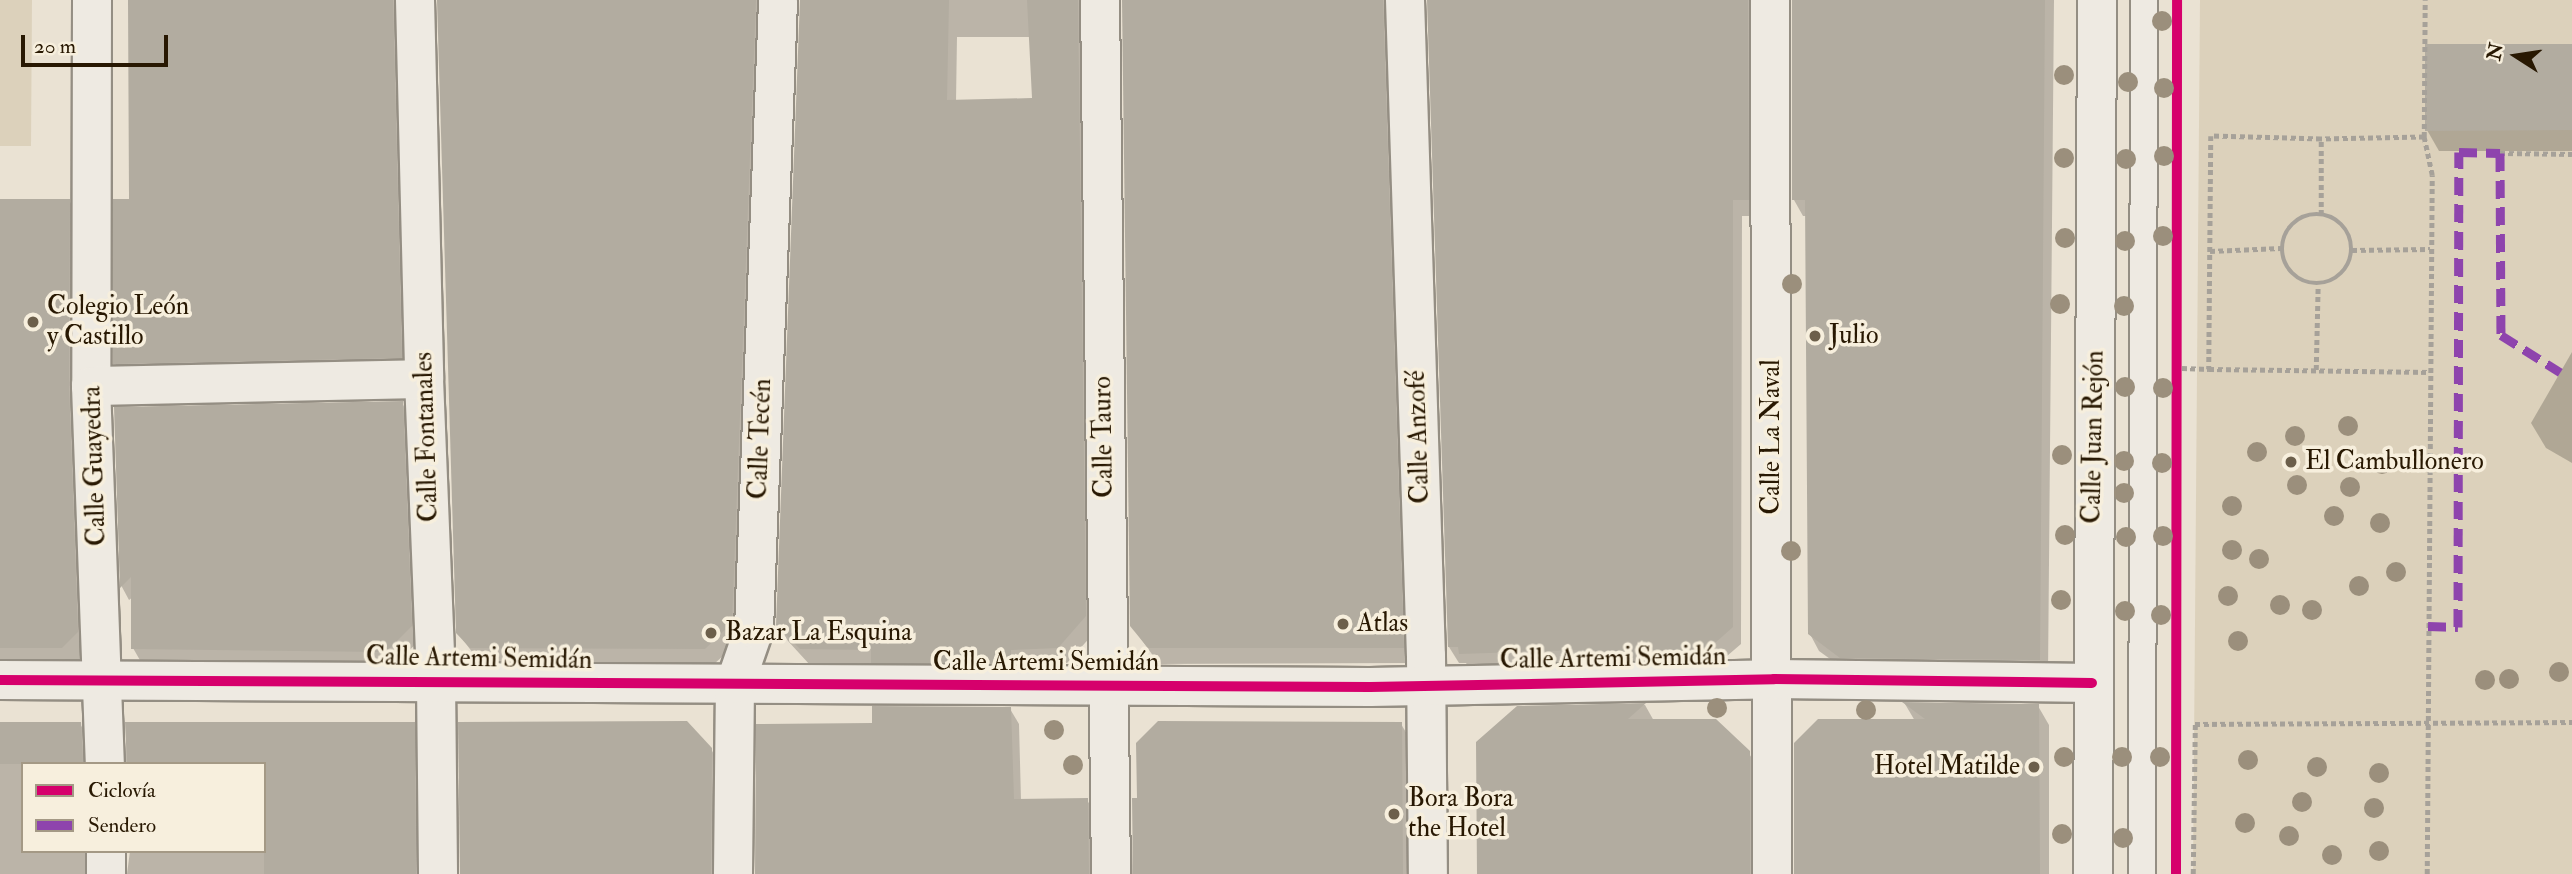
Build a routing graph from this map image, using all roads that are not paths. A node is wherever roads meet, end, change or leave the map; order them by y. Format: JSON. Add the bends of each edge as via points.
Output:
{"nodes":[{"id":1,"x":92,"y":0,"type":"edge"},
{"id":2,"x":415,"y":0,"type":"edge"},
{"id":3,"x":778,"y":0,"type":"edge"},
{"id":4,"x":1100,"y":0,"type":"edge"},
{"id":5,"x":1405,"y":0,"type":"edge"},
{"id":6,"x":1770,"y":0,"type":"edge"},
{"id":7,"x":2097,"y":0,"type":"edge"},
{"id":8,"x":2144,"y":0,"type":"edge"},
{"id":9,"x":424,"y":379,"type":"junction"},
{"id":10,"x":92,"y":386,"type":"junction"},
{"id":11,"x":1774,"y":679,"type":"junction"},
{"id":12,"x":0,"y":680,"type":"edge"},
{"id":13,"x":104,"y":680,"type":"junction"},
{"id":14,"x":436,"y":681,"type":"junction"},
{"id":15,"x":2092,"y":683,"type":"junction"},
{"id":16,"x":735,"y":684,"type":"junction"},
{"id":17,"x":1107,"y":685,"type":"junction"},
{"id":18,"x":1426,"y":685,"type":"junction"},
{"id":19,"x":105,"y":762,"type":"edge"},
{"id":20,"x":106,"y":853,"type":"edge"},
{"id":21,"x":106,"y":874,"type":"edge"},
{"id":22,"x":438,"y":874,"type":"edge"},
{"id":23,"x":733,"y":874,"type":"edge"},
{"id":24,"x":1111,"y":874,"type":"edge"},
{"id":25,"x":1428,"y":874,"type":"edge"},
{"id":26,"x":1772,"y":874,"type":"edge"},
{"id":27,"x":2093,"y":874,"type":"edge"},
{"id":28,"x":2142,"y":874,"type":"edge"}],
"edges":[{"from":1,"to":10,"type":"street","name":"Calle Guayedra"},
{"from":2,"to":9,"type":"street","name":"Calle Fontanales"},
{"from":3,"to":16,"type":"street","name":"Calle Tecén","via":[[754,629]]},
{"from":4,"to":17,"type":"street","name":"Calle Tauro"},
{"from":5,"to":18,"type":"street","name":"Calle Anzofé"},
{"from":6,"to":11,"type":"street","name":"Calle La Naval"},
{"from":7,"to":15,"type":"street","name":"Calle Juan Rejón"},
{"from":8,"to":28,"type":"lane","name":"Calle Juan Rejón"},
{"from":9,"to":10,"type":"street"},
{"from":9,"to":14,"type":"street","name":"Calle Fontanales"},
{"from":10,"to":13,"type":"street","name":"Calle Guayedra"},
{"from":11,"to":15,"type":"street","name":"Calle Artemi Semidán"},
{"from":11,"to":18,"type":"street","name":"Calle Artemi Semidán"},
{"from":11,"to":26,"type":"street","name":"Calle La Naval"},
{"from":12,"to":13,"type":"street","name":"Calle Artemi Semidán"},
{"from":13,"to":14,"type":"street","name":"Calle Artemi Semidán"},
{"from":13,"to":19,"type":"street","name":"Calle Guayedra"},
{"from":14,"to":16,"type":"street","name":"Calle Artemi Semidán"},
{"from":14,"to":22,"type":"street","name":"Calle Fontanales"},
{"from":15,"to":27,"type":"street","name":"Calle Juan Rejón"},
{"from":16,"to":17,"type":"street","name":"Calle Artemi Semidán"},
{"from":16,"to":23,"type":"street","name":"Calle Tecén"},
{"from":17,"to":18,"type":"street","name":"Calle Artemi Semidán"},
{"from":17,"to":24,"type":"street","name":"Calle Tauro"},
{"from":18,"to":25,"type":"street","name":"Calle Anzofé"},
{"from":20,"to":21,"type":"street"}]}
